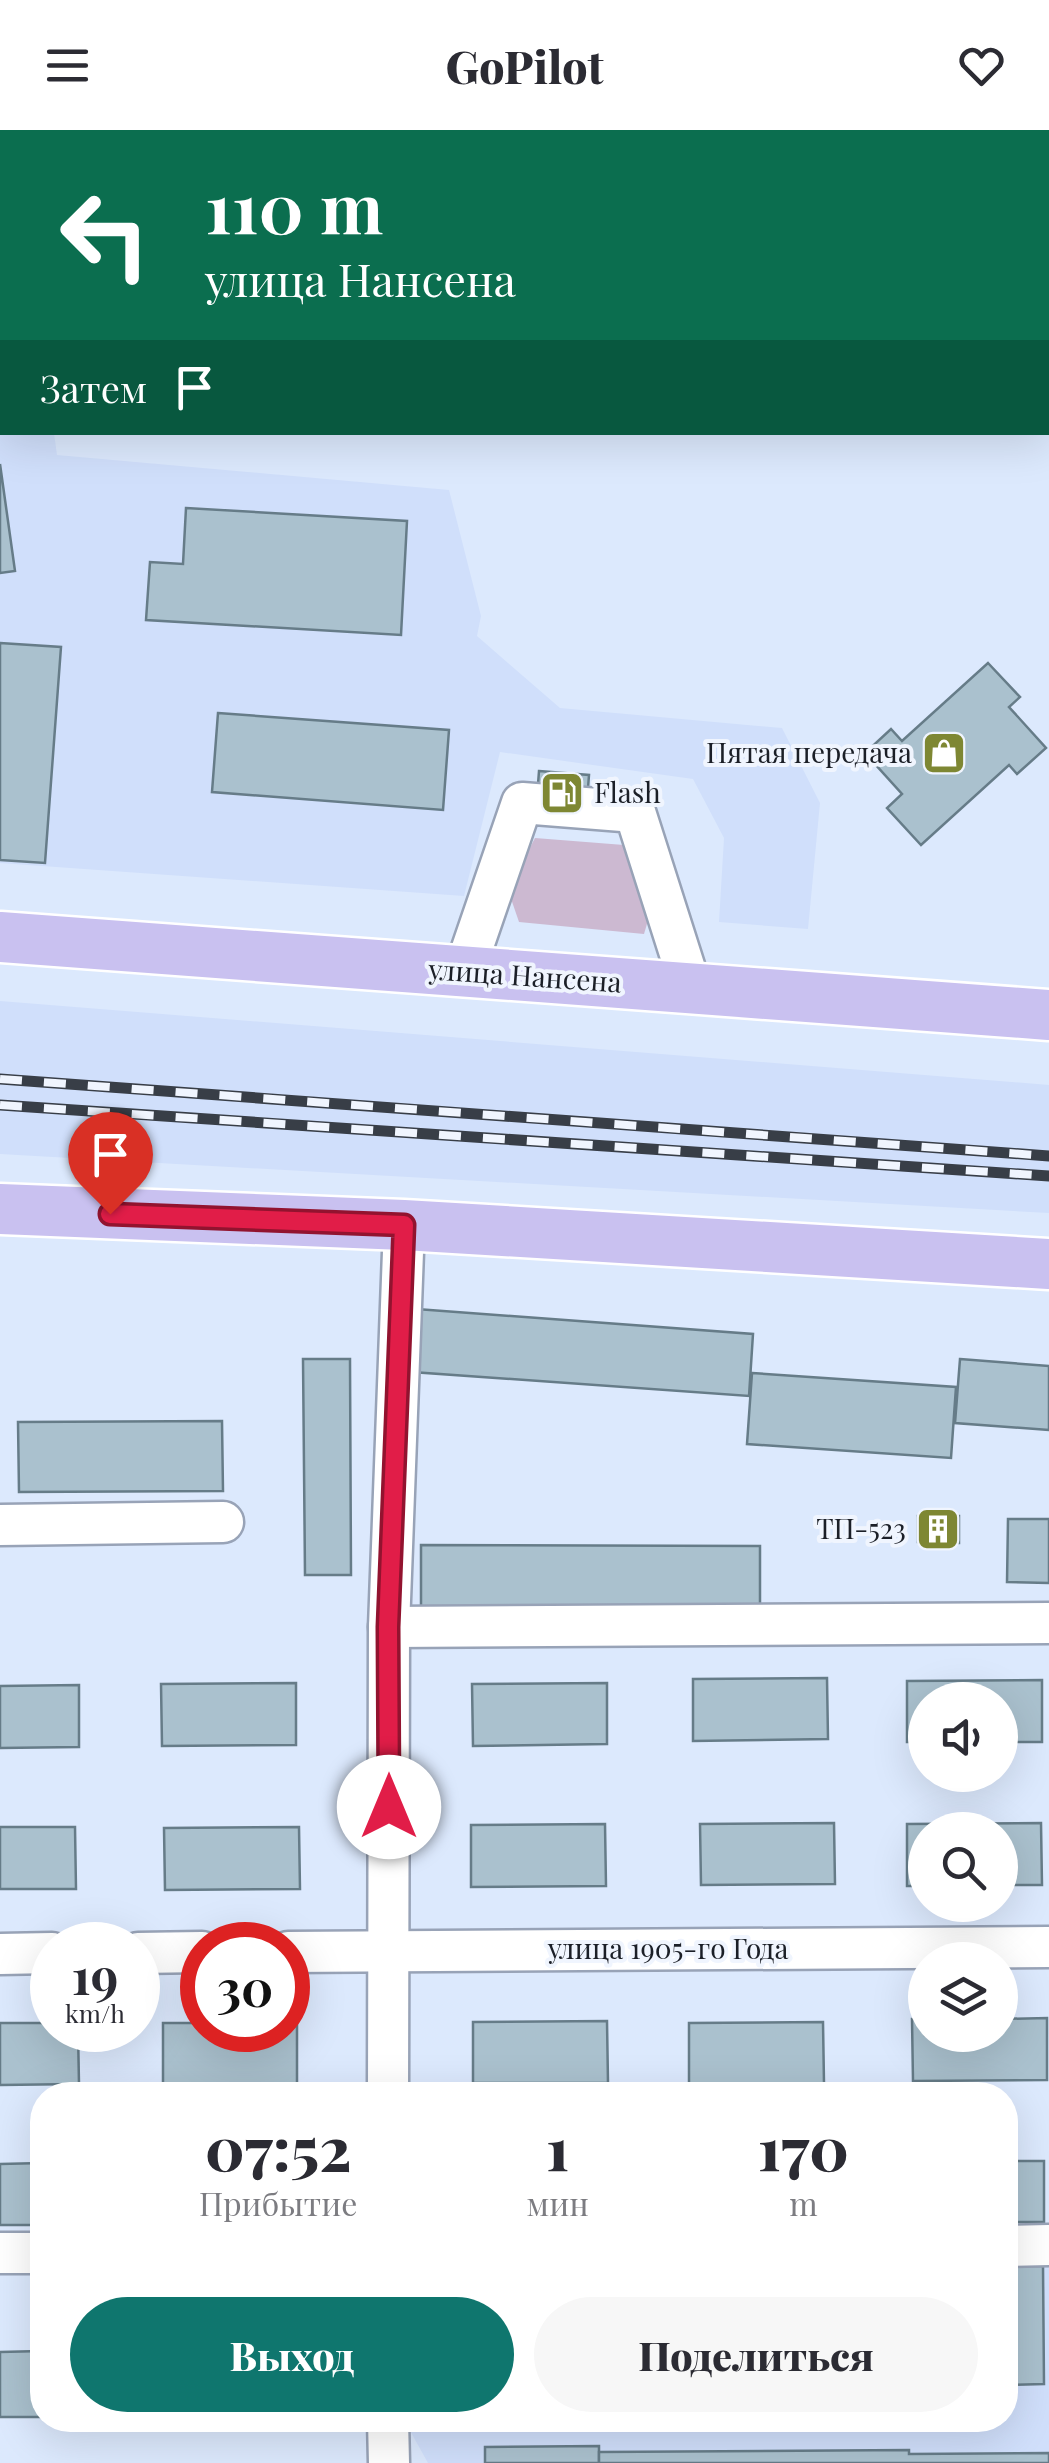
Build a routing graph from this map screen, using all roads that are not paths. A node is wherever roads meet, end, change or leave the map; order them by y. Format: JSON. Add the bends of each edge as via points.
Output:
{"nodes":[{"id":1,"x":0,"y":938,"type":"edge"},
{"id":2,"x":464,"y":972,"type":"junction"},
{"id":3,"x":691,"y":988,"type":"junction"},
{"id":4,"x":1049,"y":1015,"type":"edge"},
{"id":5,"x":0,"y":1209,"type":"edge"},
{"id":6,"x":404,"y":1225,"type":"junction"},
{"id":7,"x":1049,"y":1264,"type":"edge"},
{"id":8,"x":224,"y":1522,"type":"dead end"},
{"id":9,"x":0,"y":1526,"type":"edge"},
{"id":10,"x":1049,"y":1622,"type":"edge"},
{"id":11,"x":388,"y":1627,"type":"junction"},
{"id":12,"x":1049,"y":1946,"type":"edge"},
{"id":13,"x":389,"y":1951,"type":"junction"},
{"id":14,"x":310,"y":1952,"type":"edge"},
{"id":15,"x":30,"y":1953,"type":"edge"},
{"id":16,"x":0,"y":1954,"type":"edge"},
{"id":17,"x":388,"y":2082,"type":"edge"},
{"id":18,"x":1018,"y":2246,"type":"edge"},
{"id":19,"x":1049,"y":2246,"type":"edge"},
{"id":20,"x":30,"y":2252,"type":"edge"},
{"id":21,"x":0,"y":2253,"type":"edge"},
{"id":22,"x":388,"y":2432,"type":"edge"},
{"id":23,"x":389,"y":2463,"type":"edge"}],
"edges":[{"from":1,"to":2,"type":"main road","name":"улица Нансена"},
{"from":2,"to":3,"type":"main road","name":"улица Нансена"},
{"from":2,"to":3,"type":"street","via":[[522,803],[635,812]]},
{"from":3,"to":4,"type":"main road","name":"улица Нансена"},
{"from":5,"to":6,"type":"main road"},
{"from":6,"to":7,"type":"main road"},
{"from":6,"to":11,"type":"street"},
{"from":8,"to":9,"type":"street"},
{"from":10,"to":11,"type":"street"},
{"from":11,"to":13,"type":"street"},
{"from":12,"to":13,"type":"street","name":"улица 1905-го Года"},
{"from":13,"to":14,"type":"street","name":"улица 1905-го Года"},
{"from":13,"to":17,"type":"street"},
{"from":15,"to":16,"type":"street"},
{"from":18,"to":19,"type":"street"},
{"from":20,"to":21,"type":"street"},
{"from":22,"to":23,"type":"street"}]}
